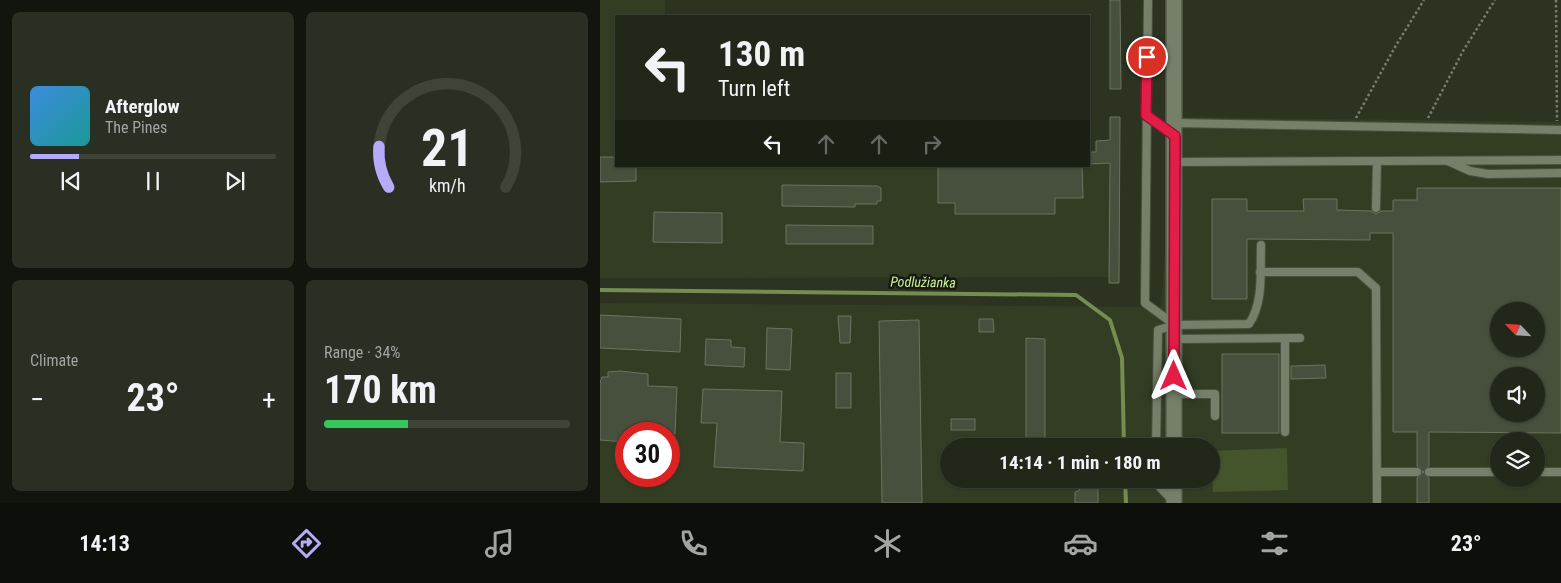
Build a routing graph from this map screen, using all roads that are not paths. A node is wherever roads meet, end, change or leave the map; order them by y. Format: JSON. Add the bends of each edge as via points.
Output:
{"nodes":[{"id":1,"x":1148,"y":0,"type":"edge"},
{"id":2,"x":1174,"y":0,"type":"edge"},
{"id":3,"x":1146,"y":115,"type":"junction"},
{"id":4,"x":1175,"y":129,"type":"junction"},
{"id":5,"x":1559,"y":130,"type":"edge"},
{"id":6,"x":1377,"y":160,"type":"junction"},
{"id":7,"x":1446,"y":160,"type":"junction"},
{"id":8,"x":1561,"y":160,"type":"edge"},
{"id":9,"x":1175,"y":162,"type":"junction"},
{"id":10,"x":1561,"y":172,"type":"edge"},
{"id":11,"x":1376,"y":208,"type":"dead end"},
{"id":12,"x":1261,"y":245,"type":"dead end"},
{"id":13,"x":1260,"y":272,"type":"junction"},
{"id":14,"x":1175,"y":332,"type":"junction"},
{"id":15,"x":1285,"y":338,"type":"junction"},
{"id":16,"x":1300,"y":338,"type":"dead end"},
{"id":17,"x":1174,"y":394,"type":"junction"},
{"id":18,"x":1215,"y":416,"type":"dead end"},
{"id":19,"x":1285,"y":432,"type":"dead end"},
{"id":20,"x":1156,"y":438,"type":"edge"},
{"id":21,"x":1174,"y":438,"type":"edge"},
{"id":22,"x":1377,"y":472,"type":"junction"},
{"id":23,"x":1417,"y":472,"type":"dead end"},
{"id":24,"x":1429,"y":472,"type":"dead end"},
{"id":25,"x":1490,"y":472,"type":"edge"},
{"id":26,"x":1545,"y":472,"type":"edge"},
{"id":27,"x":1561,"y":472,"type":"edge"},
{"id":28,"x":1160,"y":488,"type":"edge"},
{"id":29,"x":1174,"y":488,"type":"edge"},
{"id":30,"x":1174,"y":503,"type":"edge"},
{"id":31,"x":1377,"y":503,"type":"edge"}],
"edges":[{"from":1,"to":3,"type":"lane"},
{"from":2,"to":4,"type":"street"},
{"from":3,"to":4,"type":"lane"},
{"from":3,"to":14,"type":"lane","via":[[1145,303]]},
{"from":4,"to":5,"type":"lane"},
{"from":4,"to":9,"type":"street"},
{"from":6,"to":7,"type":"lane"},
{"from":6,"to":9,"type":"lane"},
{"from":6,"to":11,"type":"lane"},
{"from":7,"to":8,"type":"lane"},
{"from":7,"to":10,"type":"lane","via":[[1470,172],[1488,174]]},
{"from":9,"to":14,"type":"street"},
{"from":12,"to":13,"type":"lane"},
{"from":13,"to":14,"type":"lane","via":[[1256,314],[1248,324]]},
{"from":13,"to":22,"type":"lane","via":[[1358,272],[1376,288]]},
{"from":14,"to":15,"type":"lane"},
{"from":14,"to":17,"type":"street"},
{"from":14,"to":20,"type":"lane","via":[[1158,330]]},
{"from":15,"to":16,"type":"lane"},
{"from":15,"to":19,"type":"lane"},
{"from":17,"to":18,"type":"lane","via":[[1216,394]]},
{"from":17,"to":21,"type":"street"},
{"from":22,"to":23,"type":"lane"},
{"from":22,"to":31,"type":"lane"},
{"from":24,"to":25,"type":"lane"},
{"from":26,"to":27,"type":"lane"},
{"from":28,"to":30,"type":"lane"},
{"from":29,"to":30,"type":"street"}]}
